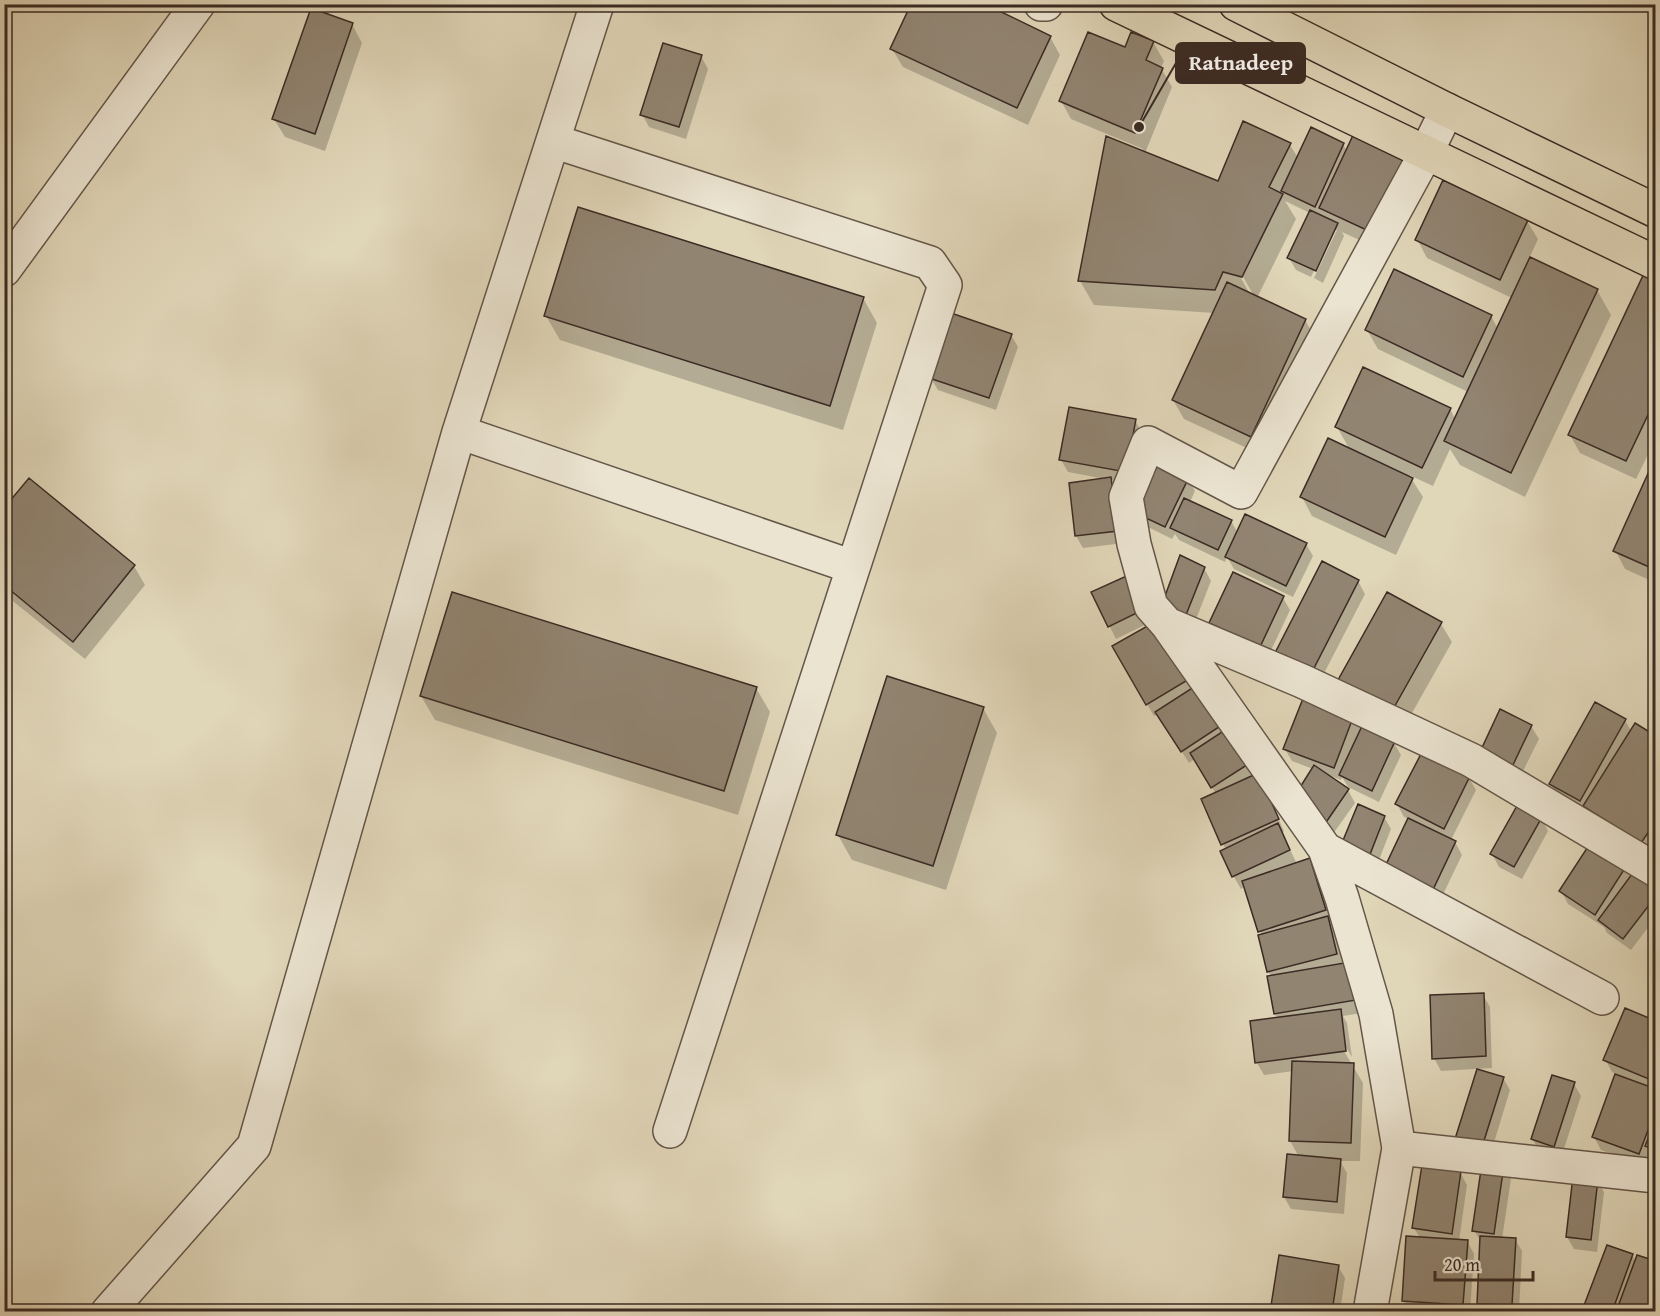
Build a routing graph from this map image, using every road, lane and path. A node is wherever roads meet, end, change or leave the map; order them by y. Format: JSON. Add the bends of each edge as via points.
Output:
{"nodes":[{"id":1,"x":198,"y":4,"type":"edge"},
{"id":2,"x":597,"y":4,"type":"edge"},
{"id":3,"x":1041,"y":4,"type":"edge"},
{"id":4,"x":1046,"y":4,"type":"edge"},
{"id":5,"x":1116,"y":4,"type":"edge"},
{"id":6,"x":1236,"y":4,"type":"edge"},
{"id":7,"x":1447,"y":110,"type":"junction"},
{"id":8,"x":553,"y":141,"type":"junction"},
{"id":9,"x":1426,"y":153,"type":"junction"},
{"id":10,"x":1656,"y":211,"type":"edge"},
{"id":11,"x":1656,"y":263,"type":"edge"},
{"id":12,"x":4,"y":270,"type":"edge"},
{"id":13,"x":459,"y":432,"type":"junction"},
{"id":14,"x":852,"y":567,"type":"junction"},
{"id":15,"x":1167,"y":624,"type":"junction"},
{"id":16,"x":1325,"y":849,"type":"junction"},
{"id":17,"x":1656,"y":870,"type":"edge"},
{"id":18,"x":1602,"y":998,"type":"dead end"},
{"id":19,"x":670,"y":1131,"type":"dead end"},
{"id":20,"x":1399,"y":1148,"type":"junction"},
{"id":21,"x":1656,"y":1176,"type":"edge"},
{"id":22,"x":108,"y":1311,"type":"edge"},
{"id":23,"x":1370,"y":1311,"type":"edge"}],
"edges":[{"from":1,"to":12,"type":"street"},
{"from":2,"to":8,"type":"street"},
{"from":3,"to":4,"type":"street"},
{"from":5,"to":9,"type":"highway"},
{"from":6,"to":7,"type":"highway"},
{"from":7,"to":9,"type":"street"},
{"from":7,"to":10,"type":"highway"},
{"from":8,"to":13,"type":"street"},
{"from":8,"to":14,"type":"street","via":[[930,263],[935,270],[945,285]]},
{"from":9,"to":11,"type":"highway"},
{"from":9,"to":15,"type":"street","via":[[1241,492],[1148,443],[1126,496],[1151,606]]},
{"from":13,"to":14,"type":"street"},
{"from":13,"to":22,"type":"street","via":[[254,1146]]},
{"from":14,"to":19,"type":"street"},
{"from":15,"to":16,"type":"street"},
{"from":15,"to":17,"type":"street","via":[[1302,681],[1471,760]]},
{"from":16,"to":18,"type":"street"},
{"from":16,"to":20,"type":"street","via":[[1376,1014]]},
{"from":20,"to":21,"type":"street"},
{"from":20,"to":23,"type":"street"}]}
